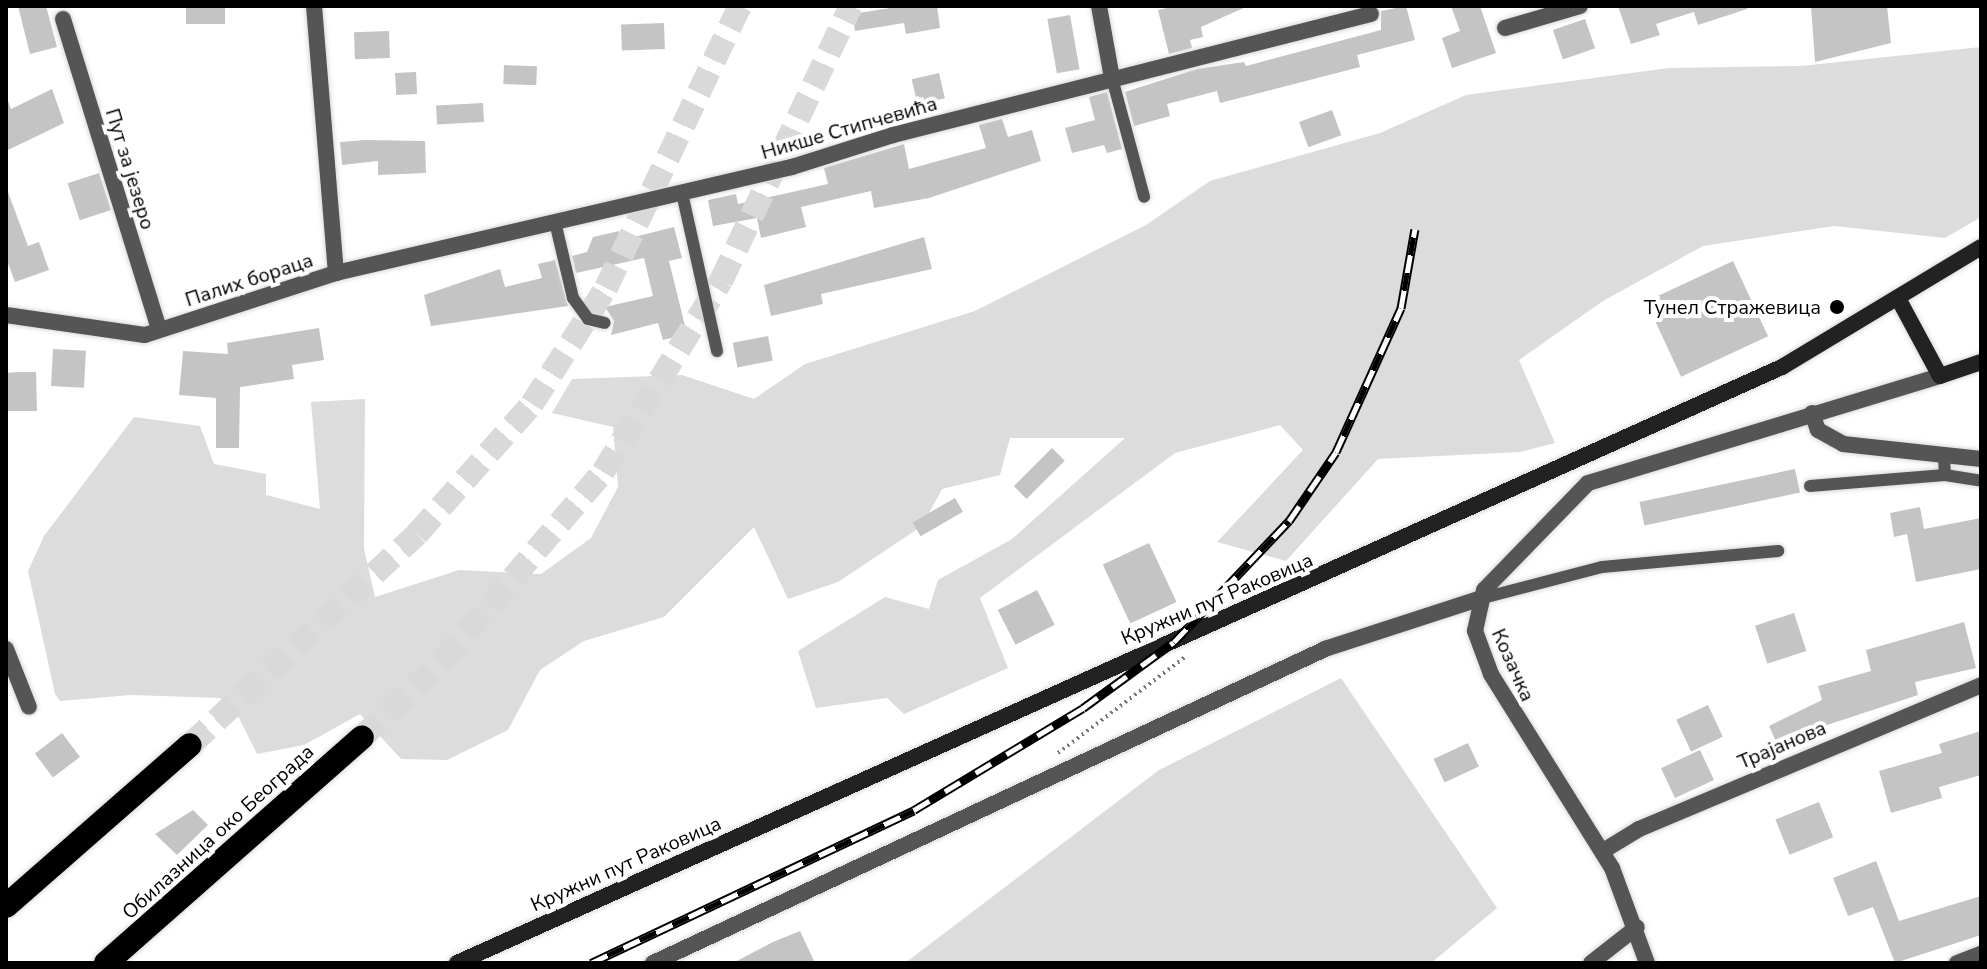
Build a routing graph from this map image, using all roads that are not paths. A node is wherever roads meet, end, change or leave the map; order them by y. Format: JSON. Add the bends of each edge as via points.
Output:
{"nodes":[{"id":1,"x":314,"y":6,"type":"edge"},
{"id":2,"x":1099,"y":6,"type":"edge"},
{"id":3,"x":1580,"y":6,"type":"edge"},
{"id":4,"x":1371,"y":14,"type":"dead end"},
{"id":5,"x":63,"y":19,"type":"dead end"},
{"id":6,"x":1505,"y":28,"type":"dead end"},
{"id":7,"x":1112,"y":78,"type":"junction"},
{"id":8,"x":682,"y":193,"type":"junction"},
{"id":9,"x":1144,"y":197,"type":"dead end"},
{"id":10,"x":556,"y":226,"type":"junction"},
{"id":11,"x":1981,"y":247,"type":"edge"},
{"id":12,"x":336,"y":273,"type":"junction"},
{"id":13,"x":1899,"y":300,"type":"junction"},
{"id":14,"x":6,"y":315,"type":"edge"},
{"id":15,"x":605,"y":323,"type":"dead end"},
{"id":16,"x":159,"y":330,"type":"junction"},
{"id":17,"x":717,"y":351,"type":"dead end"},
{"id":18,"x":1981,"y":362,"type":"edge"},
{"id":19,"x":1940,"y":376,"type":"junction"},
{"id":20,"x":1812,"y":413,"type":"junction"},
{"id":21,"x":1944,"y":457,"type":"junction"},
{"id":22,"x":1981,"y":459,"type":"edge"},
{"id":23,"x":1945,"y":475,"type":"junction"},
{"id":24,"x":1981,"y":481,"type":"edge"},
{"id":25,"x":1810,"y":486,"type":"dead end"},
{"id":26,"x":1778,"y":551,"type":"dead end"},
{"id":27,"x":1479,"y":599,"type":"junction"},
{"id":28,"x":6,"y":649,"type":"edge"},
{"id":29,"x":1981,"y":685,"type":"edge"},
{"id":30,"x":29,"y":707,"type":"dead end"},
{"id":31,"x":362,"y":737,"type":"tunnel mouth"},
{"id":32,"x":190,"y":745,"type":"tunnel mouth"},
{"id":33,"x":1603,"y":851,"type":"junction"},
{"id":34,"x":6,"y":906,"type":"edge"},
{"id":35,"x":1637,"y":927,"type":"junction"},
{"id":36,"x":1981,"y":954,"type":"edge"},
{"id":37,"x":106,"y":963,"type":"edge"},
{"id":38,"x":457,"y":963,"type":"edge"},
{"id":39,"x":653,"y":963,"type":"edge"},
{"id":40,"x":1591,"y":963,"type":"edge"},
{"id":41,"x":1647,"y":963,"type":"edge"},
{"id":42,"x":1957,"y":963,"type":"edge"}],
"edges":[{"from":1,"to":12,"type":"street","name":"Палих бораца"},
{"from":2,"to":7,"type":"street"},
{"from":3,"to":6,"type":"street"},
{"from":4,"to":7,"type":"street","name":"Никше Стипчевића"},
{"from":5,"to":16,"type":"street","name":"Пут за језеро"},
{"from":7,"to":8,"type":"street","name":"Никше Стипчевића"},
{"from":7,"to":9,"type":"lane"},
{"from":8,"to":10,"type":"street","name":"Никше Стипчевића"},
{"from":8,"to":17,"type":"lane"},
{"from":10,"to":12,"type":"street","name":"Никше Стипчевића"},
{"from":10,"to":15,"type":"lane","via":[[573,298],[588,319]]},
{"from":11,"to":13,"type":"main road","name":"Кружни пут Раковица"},
{"from":12,"to":16,"type":"street","name":"Палих бораца"},
{"from":13,"to":19,"type":"main road"},
{"from":13,"to":38,"type":"main road","name":"Кружни пут Раковица","via":[[1794,361],[1560,470]]},
{"from":14,"to":16,"type":"street","name":"Палих бораца","via":[[71,320],[139,335]]},
{"from":18,"to":19,"type":"main road"},
{"from":19,"to":20,"type":"street"},
{"from":20,"to":21,"type":"street","via":[[1818,430],[1836,442]]},
{"from":20,"to":27,"type":"street","via":[[1588,483]]},
{"from":21,"to":22,"type":"street"},
{"from":21,"to":23,"type":"lane"},
{"from":23,"to":24,"type":"lane"},
{"from":23,"to":25,"type":"lane"},
{"from":26,"to":27,"type":"lane","via":[[1602,567]]},
{"from":27,"to":33,"type":"street","name":"Козачка","via":[[1475,631],[1491,674]]},
{"from":27,"to":39,"type":"street","via":[[1325,649]]},
{"from":28,"to":30,"type":"street"},
{"from":29,"to":33,"type":"street","name":"Трајанова","via":[[1663,818]]},
{"from":31,"to":37,"type":"highway","name":"Обилазница око Београда"},
{"from":32,"to":34,"type":"highway"},
{"from":33,"to":35,"type":"street","name":"Козачка"},
{"from":35,"to":40,"type":"street"},
{"from":35,"to":41,"type":"street","name":"Козачка"},
{"from":36,"to":42,"type":"street"}]}
